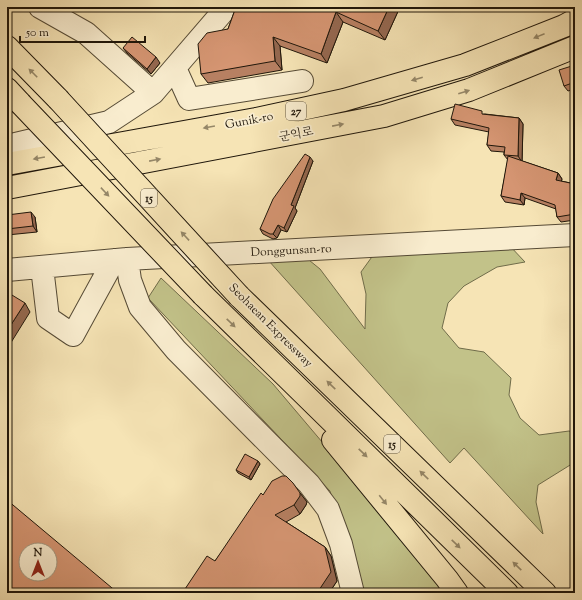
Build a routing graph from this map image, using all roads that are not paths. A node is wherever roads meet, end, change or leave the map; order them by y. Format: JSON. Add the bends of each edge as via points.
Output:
{"nodes":[{"id":1,"x":40,"y":7,"type":"edge"},
{"id":2,"x":227,"y":7,"type":"edge"},
{"id":3,"x":575,"y":20,"type":"edge"},
{"id":4,"x":7,"y":47,"type":"edge"},
{"id":5,"x":575,"y":47,"type":"edge"},
{"id":6,"x":176,"y":68,"type":"junction"},
{"id":7,"x":302,"y":81,"type":"dead end"},
{"id":8,"x":153,"y":93,"type":"junction"},
{"id":9,"x":14,"y":96,"type":"edge"},
{"id":10,"x":7,"y":146,"type":"edge"},
{"id":11,"x":7,"y":164,"type":"edge"},
{"id":12,"x":7,"y":188,"type":"edge"},
{"id":13,"x":575,"y":235,"type":"edge"},
{"id":14,"x":120,"y":260,"type":"junction"},
{"id":15,"x":42,"y":267,"type":"junction"},
{"id":16,"x":7,"y":270,"type":"edge"},
{"id":17,"x":260,"y":352,"type":"junction"},
{"id":18,"x":353,"y":593,"type":"edge"},
{"id":19,"x":457,"y":593,"type":"edge"},
{"id":20,"x":507,"y":593,"type":"edge"},
{"id":21,"x":545,"y":593,"type":"edge"}],
"edges":[{"from":1,"to":8,"type":"street","via":[[86,33]]},
{"from":2,"to":6,"type":"street"},
{"from":3,"to":11,"type":"highway","name":"Gunik-ro","number":"27","one_way":true,"via":[[465,65],[344,100],[256,119]]},
{"from":21,"to":4,"type":"highway","name":"Seohaean Expressway","number":"15","one_way":true,"bridge":true,"via":[[240,296]]},
{"from":12,"to":5,"type":"highway","name":"군익로","number":"27","one_way":true,"via":[[384,116],[469,90]]},
{"from":6,"to":7,"type":"street","via":[[189,99]]},
{"from":6,"to":8,"type":"street"},
{"from":8,"to":10,"type":"street","via":[[109,122]]},
{"from":9,"to":17,"type":"highway","number":"15","one_way":true,"bridge":true},
{"from":13,"to":14,"type":"street","name":"Donggunsan-ro"},
{"from":14,"to":15,"type":"street","name":"Donggunsan-ro"},
{"from":14,"to":15,"type":"street","via":[[73,334],[48,318]]},
{"from":14,"to":18,"type":"street","via":[[140,307],[176,350],[309,484],[328,509],[342,544]]},
{"from":15,"to":16,"type":"street","name":"Donggunsan-ro"},
{"from":17,"to":19,"type":"highway","one_way":true},
{"from":17,"to":20,"type":"highway","number":"15","one_way":true}]}
